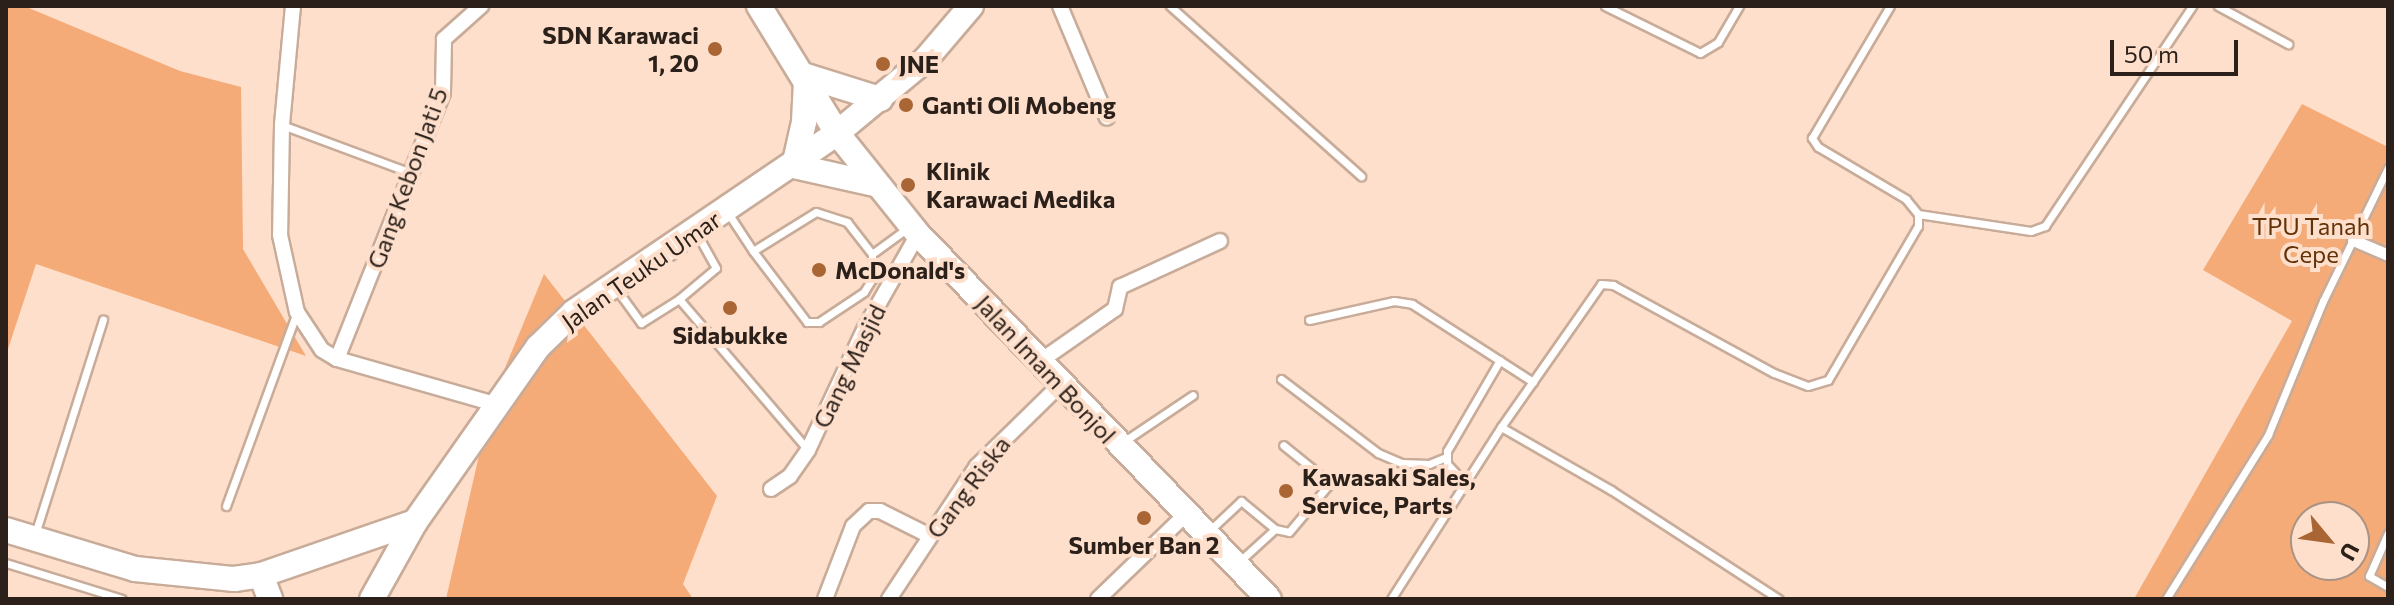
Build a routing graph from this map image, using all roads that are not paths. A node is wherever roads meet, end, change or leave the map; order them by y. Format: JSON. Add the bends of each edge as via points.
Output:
{"nodes":[{"id":1,"x":293,"y":6,"type":"edge"},
{"id":2,"x":481,"y":6,"type":"edge"},
{"id":3,"x":759,"y":6,"type":"edge"},
{"id":4,"x":971,"y":6,"type":"edge"},
{"id":5,"x":1060,"y":6,"type":"edge"},
{"id":6,"x":1170,"y":6,"type":"edge"},
{"id":7,"x":1605,"y":6,"type":"edge"},
{"id":8,"x":1739,"y":6,"type":"edge"},
{"id":9,"x":1890,"y":6,"type":"edge"},
{"id":10,"x":2192,"y":6,"type":"edge"},
{"id":11,"x":2218,"y":6,"type":"edge"},
{"id":12,"x":2288,"y":44,"type":"dead end"},
{"id":13,"x":804,"y":78,"type":"junction"},
{"id":14,"x":880,"y":99,"type":"junction"},
{"id":15,"x":1107,"y":118,"type":"dead end"},
{"id":16,"x":282,"y":125,"type":"junction"},
{"id":17,"x":837,"y":133,"type":"junction"},
{"id":18,"x":794,"y":166,"type":"junction"},
{"id":19,"x":2388,"y":168,"type":"edge"},
{"id":20,"x":412,"y":174,"type":"junction"},
{"id":21,"x":1361,"y":176,"type":"dead end"},
{"id":22,"x":878,"y":185,"type":"junction"},
{"id":23,"x":726,"y":209,"type":"junction"},
{"id":24,"x":1918,"y":214,"type":"junction"},
{"id":25,"x":695,"y":230,"type":"junction"},
{"id":26,"x":914,"y":230,"type":"junction"},
{"id":27,"x":2353,"y":240,"type":"junction"},
{"id":28,"x":1220,"y":241,"type":"dead end"},
{"id":29,"x":753,"y":251,"type":"junction"},
{"id":30,"x":872,"y":254,"type":"junction"},
{"id":31,"x":2388,"y":255,"type":"edge"},
{"id":32,"x":614,"y":285,"type":"junction"},
{"id":33,"x":679,"y":299,"type":"junction"},
{"id":34,"x":297,"y":312,"type":"junction"},
{"id":35,"x":103,"y":319,"type":"dead end"},
{"id":36,"x":1309,"y":320,"type":"dead end"},
{"id":37,"x":337,"y":359,"type":"junction"},
{"id":38,"x":1500,"y":360,"type":"junction"},
{"id":39,"x":1039,"y":362,"type":"junction"},
{"id":40,"x":1281,"y":379,"type":"dead end"},
{"id":41,"x":1533,"y":382,"type":"junction"},
{"id":42,"x":1060,"y":385,"type":"junction"},
{"id":43,"x":1193,"y":395,"type":"dead end"},
{"id":44,"x":498,"y":405,"type":"junction"},
{"id":45,"x":1501,"y":427,"type":"junction"},
{"id":46,"x":1283,"y":445,"type":"dead end"},
{"id":47,"x":1118,"y":446,"type":"junction"},
{"id":48,"x":808,"y":450,"type":"junction"},
{"id":49,"x":1446,"y":457,"type":"junction"},
{"id":50,"x":1463,"y":481,"type":"junction"},
{"id":51,"x":771,"y":489,"type":"dead end"},
{"id":52,"x":226,"y":506,"type":"dead end"},
{"id":53,"x":1185,"y":515,"type":"junction"},
{"id":54,"x":415,"y":522,"type":"junction"},
{"id":55,"x":1275,"y":529,"type":"junction"},
{"id":56,"x":6,"y":530,"type":"edge"},
{"id":57,"x":2388,"y":533,"type":"edge"},
{"id":58,"x":1205,"y":535,"type":"junction"},
{"id":59,"x":930,"y":536,"type":"junction"},
{"id":60,"x":34,"y":539,"type":"junction"},
{"id":61,"x":6,"y":563,"type":"edge"},
{"id":62,"x":1235,"y":565,"type":"junction"},
{"id":63,"x":261,"y":575,"type":"junction"},
{"id":64,"x":2388,"y":587,"type":"edge"},
{"id":65,"x":122,"y":599,"type":"edge"},
{"id":66,"x":270,"y":599,"type":"edge"},
{"id":67,"x":372,"y":599,"type":"edge"},
{"id":68,"x":825,"y":599,"type":"edge"},
{"id":69,"x":889,"y":599,"type":"edge"},
{"id":70,"x":1098,"y":599,"type":"edge"},
{"id":71,"x":1269,"y":599,"type":"edge"},
{"id":72,"x":1391,"y":599,"type":"edge"},
{"id":73,"x":1779,"y":599,"type":"edge"},
{"id":74,"x":2166,"y":599,"type":"edge"}],
"edges":[{"from":1,"to":16,"type":"street"},
{"from":2,"to":20,"type":"street","name":"Gang Kebon Jati 5","via":[[444,39],[443,92]]},
{"from":3,"to":13,"type":"main road","name":"Jalan Imam Bonjol"},
{"from":4,"to":14,"type":"main road","name":"Jalan Teuku Umar","via":[[925,60]]},
{"from":5,"to":15,"type":"street"},
{"from":6,"to":21,"type":"lane"},
{"from":7,"to":8,"type":"lane","via":[[1700,53],[1718,42]]},
{"from":9,"to":24,"type":"lane","via":[[1812,138],[1818,147],[1906,199]]},
{"from":10,"to":24,"type":"lane","via":[[2045,226],[2031,231]]},
{"from":11,"to":12,"type":"lane"},
{"from":13,"to":14,"type":"main road"},
{"from":13,"to":17,"type":"main road","name":"Jalan Imam Bonjol"},
{"from":13,"to":18,"type":"main road","via":[[804,122]]},
{"from":14,"to":17,"type":"main road","name":"Jalan Teuku Umar"},
{"from":16,"to":20,"type":"lane"},
{"from":16,"to":34,"type":"street","via":[[280,235]]},
{"from":17,"to":18,"type":"main road","name":"Jalan Teuku Umar"},
{"from":17,"to":22,"type":"main road","name":"Jalan Imam Bonjol"},
{"from":18,"to":22,"type":"main road"},
{"from":18,"to":23,"type":"main road","name":"Jalan Teuku Umar"},
{"from":19,"to":27,"type":"lane"},
{"from":20,"to":37,"type":"street","name":"Gang Kebon Jati 5"},
{"from":22,"to":26,"type":"main road","name":"Jalan Imam Bonjol"},
{"from":23,"to":25,"type":"main road","name":"Jalan Teuku Umar"},
{"from":23,"to":29,"type":"lane"},
{"from":24,"to":41,"type":"lane","via":[[1918,226],[1840,366],[1817,386],[1774,373],[1613,285],[1601,284]]},
{"from":25,"to":32,"type":"main road","name":"Jalan Teuku Umar"},
{"from":25,"to":33,"type":"lane","via":[[716,268]]},
{"from":26,"to":30,"type":"lane"},
{"from":26,"to":39,"type":"main road","name":"Jalan Imam Bonjol"},
{"from":26,"to":48,"type":"street","name":"Gang Masjid"},
{"from":27,"to":31,"type":"street"},
{"from":27,"to":74,"type":"lane","via":[[2268,435]]},
{"from":28,"to":39,"type":"street","via":[[1120,287],[1115,309]]},
{"from":29,"to":30,"type":"lane","via":[[816,212],[847,222]]},
{"from":29,"to":30,"type":"lane","via":[[807,322],[819,322],[864,292],[872,279]]},
{"from":32,"to":33,"type":"lane","via":[[641,323]]},
{"from":32,"to":44,"type":"main road","name":"Jalan Teuku Umar","via":[[538,347]]},
{"from":33,"to":48,"type":"lane"},
{"from":34,"to":37,"type":"street","via":[[322,350]]},
{"from":34,"to":52,"type":"lane"},
{"from":35,"to":60,"type":"lane"},
{"from":36,"to":38,"type":"lane","via":[[1394,301],[1412,304]]},
{"from":37,"to":44,"type":"street"},
{"from":38,"to":41,"type":"lane"},
{"from":38,"to":49,"type":"lane"},
{"from":39,"to":42,"type":"main road","name":"Jalan Imam Bonjol"},
{"from":40,"to":49,"type":"lane","via":[[1378,453],[1402,463],[1429,464]]},
{"from":41,"to":45,"type":"lane"},
{"from":42,"to":47,"type":"main road","name":"Jalan Imam Bonjol"},
{"from":42,"to":59,"type":"street","name":"Gang Riska","via":[[977,466]]},
{"from":43,"to":47,"type":"lane"},
{"from":44,"to":54,"type":"main road","name":"Jalan Teuku Umar"},
{"from":45,"to":50,"type":"lane"},
{"from":45,"to":73,"type":"lane","via":[[1611,490]]},
{"from":46,"to":55,"type":"lane","via":[[1330,483],[1289,532]]},
{"from":47,"to":53,"type":"main road","name":"Jalan Imam Bonjol"},
{"from":48,"to":51,"type":"street","name":"Gang Masjid","via":[[790,476]]},
{"from":49,"to":50,"type":"lane"},
{"from":50,"to":72,"type":"lane"},
{"from":53,"to":58,"type":"main road","name":"Jalan Imam Bonjol"},
{"from":53,"to":70,"type":"street"},
{"from":54,"to":63,"type":"main road"},
{"from":54,"to":67,"type":"main road","name":"Jalan Teuku Umar"},
{"from":55,"to":58,"type":"lane","via":[[1241,501]]},
{"from":55,"to":62,"type":"lane"},
{"from":56,"to":60,"type":"main road"},
{"from":57,"to":64,"type":"lane","via":[[2369,576]]},
{"from":58,"to":62,"type":"main road","name":"Jalan Imam Bonjol"},
{"from":59,"to":68,"type":"street","via":[[880,511],[869,511],[853,526]]},
{"from":59,"to":69,"type":"street","name":"Gang Riska"},
{"from":60,"to":63,"type":"main road","via":[[135,569],[234,579]]},
{"from":61,"to":65,"type":"lane"},
{"from":62,"to":71,"type":"main road","name":"Jalan Imam Bonjol"},
{"from":63,"to":66,"type":"main road"}]}
